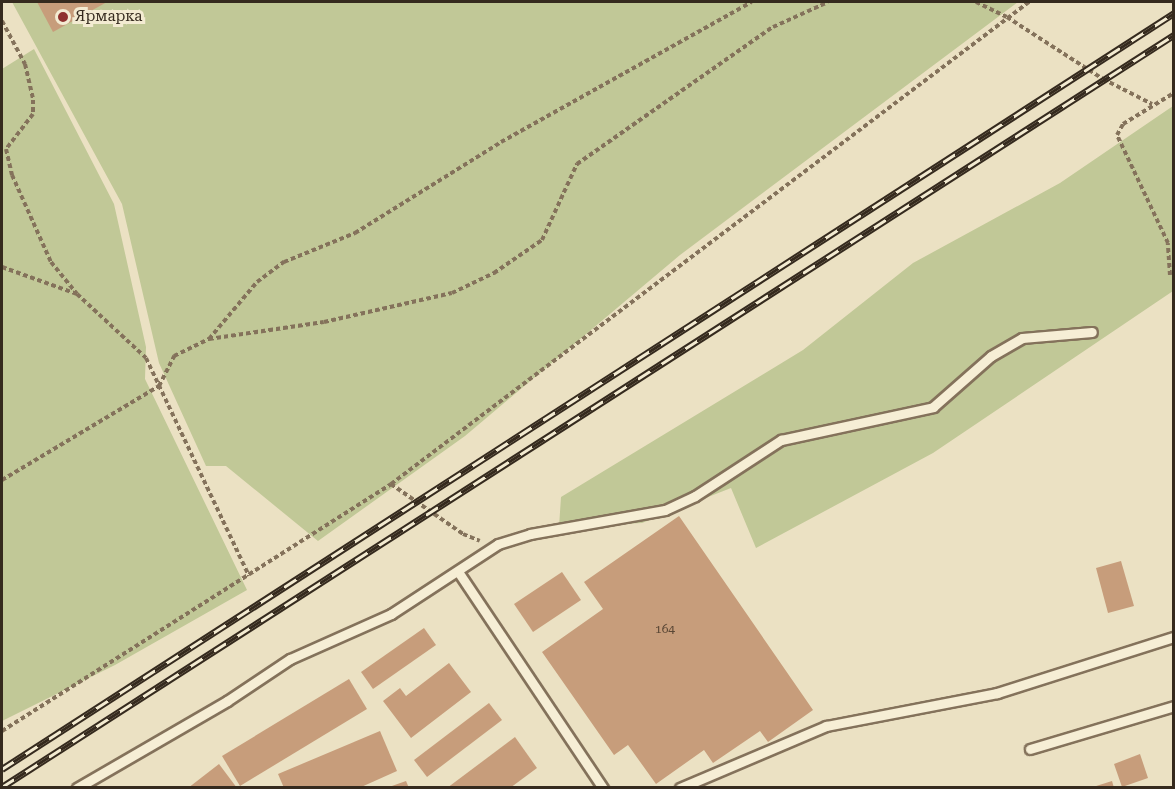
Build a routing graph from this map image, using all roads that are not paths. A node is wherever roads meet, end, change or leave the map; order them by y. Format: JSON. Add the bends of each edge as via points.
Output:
{"nodes":[{"id":1,"x":1092,"y":332,"type":"dead end"},
{"id":2,"x":459,"y":573,"type":"junction"},
{"id":3,"x":1173,"y":637,"type":"edge"},
{"id":4,"x":1173,"y":706,"type":"edge"},
{"id":5,"x":1030,"y":749,"type":"dead end"},
{"id":6,"x":77,"y":788,"type":"edge"},
{"id":7,"x":603,"y":788,"type":"edge"},
{"id":8,"x":680,"y":788,"type":"edge"}],
"edges":[{"from":1,"to":2,"type":"lane","via":[[1022,338],[991,356],[933,407],[782,440],[695,496],[665,510],[530,534],[498,544]]},
{"from":2,"to":6,"type":"lane","via":[[391,614],[290,658],[227,701]]},
{"from":2,"to":7,"type":"lane"},
{"from":3,"to":8,"type":"lane","via":[[997,693],[826,726]]},
{"from":4,"to":5,"type":"lane"}]}
